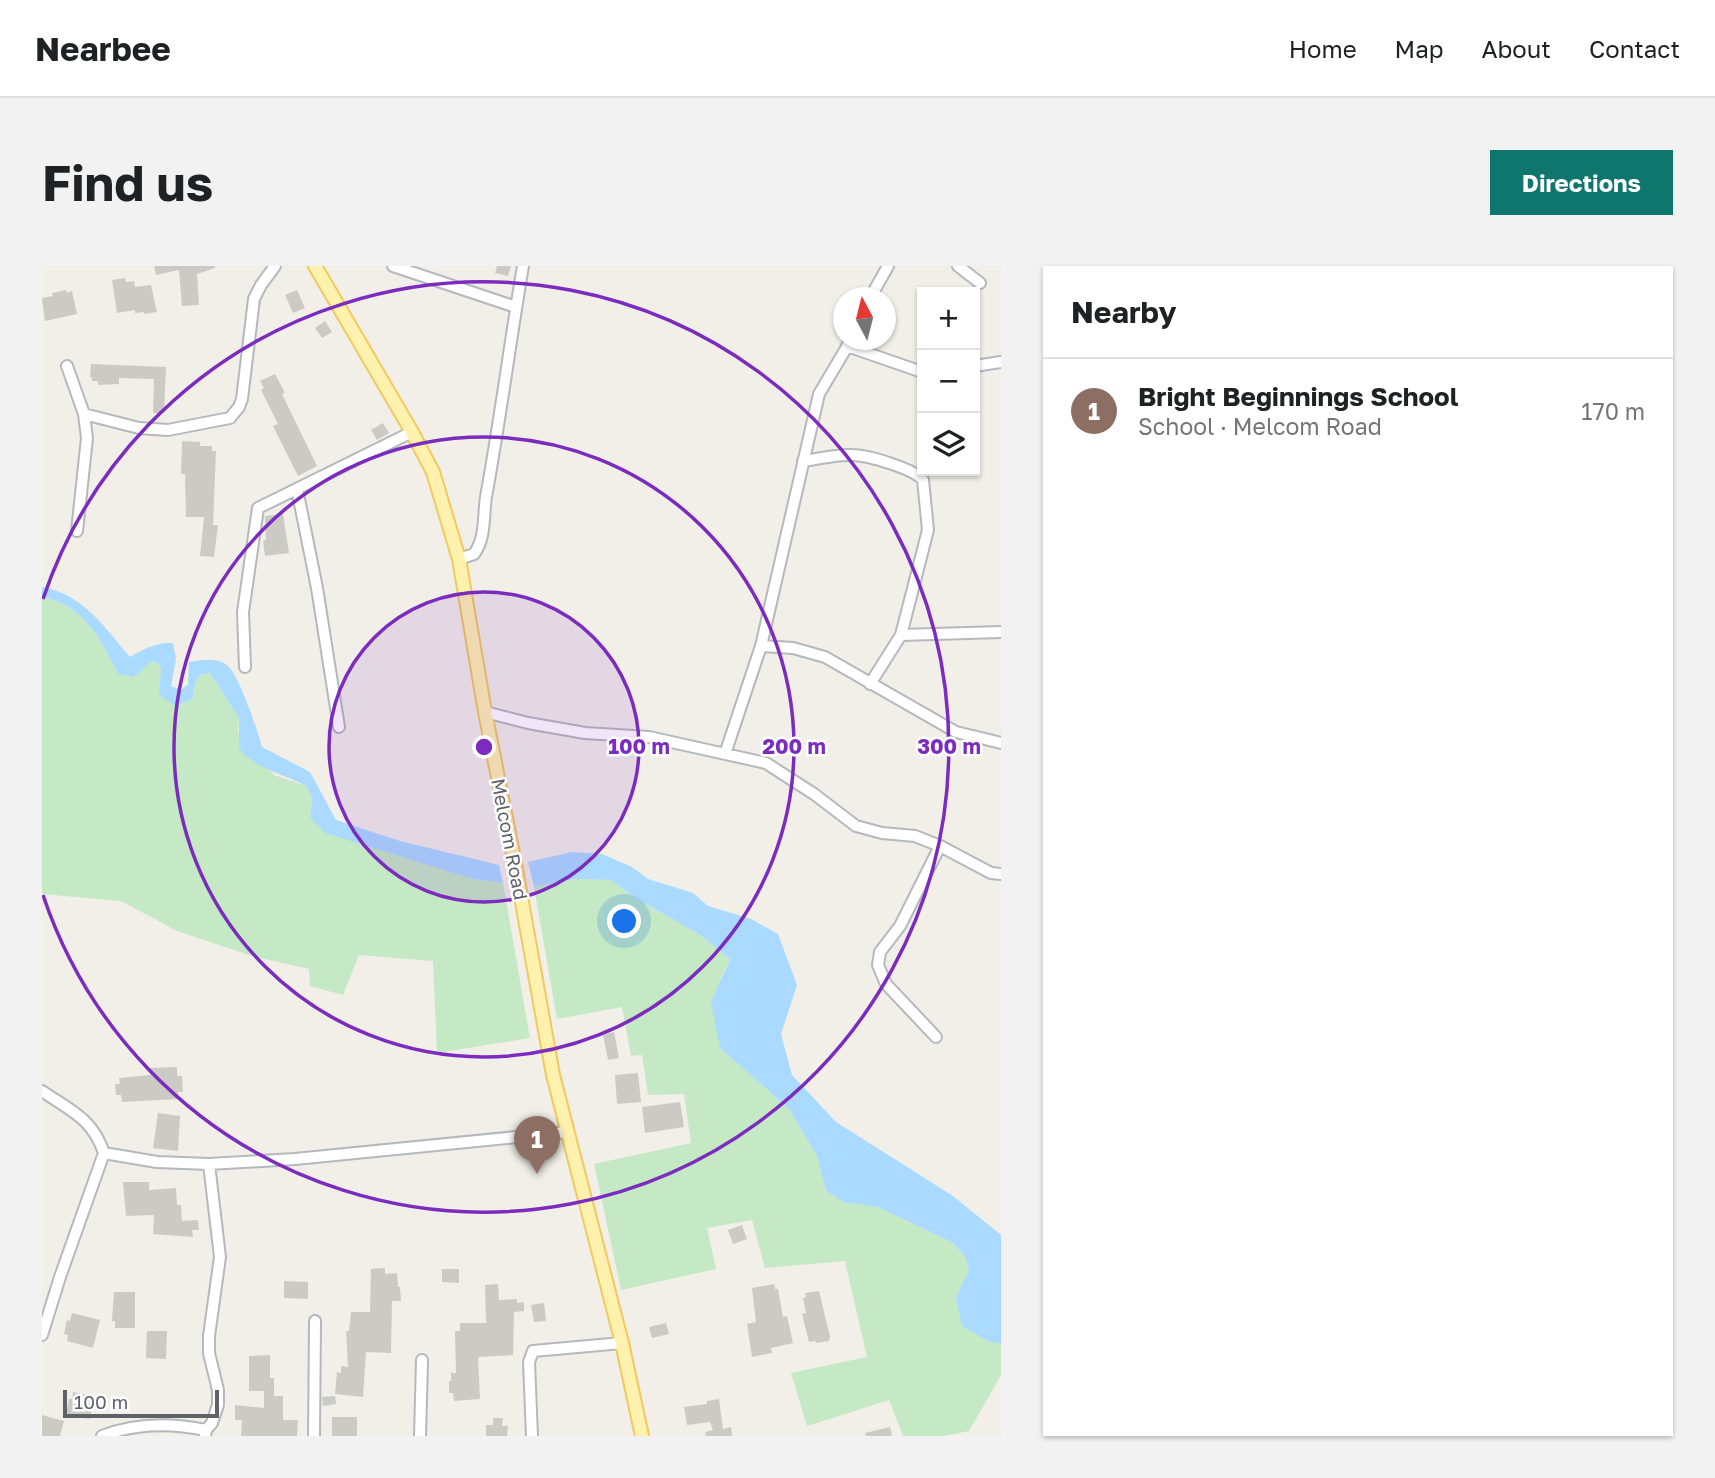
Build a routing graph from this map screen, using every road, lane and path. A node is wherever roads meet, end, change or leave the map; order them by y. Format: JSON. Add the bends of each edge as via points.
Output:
{"nodes":[{"id":1,"x":275,"y":266,"type":"edge"},
{"id":2,"x":315,"y":266,"type":"edge"},
{"id":3,"x":393,"y":266,"type":"edge"},
{"id":4,"x":523,"y":266,"type":"edge"},
{"id":5,"x":888,"y":266,"type":"edge"},
{"id":6,"x":958,"y":266,"type":"edge"},
{"id":7,"x":980,"y":283,"type":"dead end"},
{"id":8,"x":876,"y":287,"type":"edge"},
{"id":9,"x":516,"y":307,"type":"junction"},
{"id":10,"x":845,"y":350,"type":"edge"},
{"id":11,"x":867,"y":350,"type":"edge"},
{"id":12,"x":1001,"y":362,"type":"edge"},
{"id":13,"x":980,"y":365,"type":"edge"},
{"id":14,"x":67,"y":366,"type":"dead end"},
{"id":15,"x":917,"y":370,"type":"edge"},
{"id":16,"x":84,"y":414,"type":"junction"},
{"id":17,"x":412,"y":432,"type":"junction"},
{"id":18,"x":803,"y":461,"type":"junction"},
{"id":19,"x":297,"y":489,"type":"junction"},
{"id":20,"x":77,"y":531,"type":"dead end"},
{"id":21,"x":459,"y":559,"type":"junction"},
{"id":22,"x":1001,"y":632,"type":"edge"},
{"id":23,"x":901,"y":635,"type":"junction"},
{"id":24,"x":761,"y":646,"type":"junction"},
{"id":25,"x":245,"y":667,"type":"dead end"},
{"id":26,"x":870,"y":684,"type":"junction"},
{"id":27,"x":485,"y":712,"type":"junction"},
{"id":28,"x":339,"y":727,"type":"dead end"},
{"id":29,"x":1001,"y":743,"type":"edge"},
{"id":30,"x":725,"y":754,"type":"junction"},
{"id":31,"x":940,"y":846,"type":"junction"},
{"id":32,"x":1001,"y":874,"type":"edge"},
{"id":33,"x":936,"y":1037,"type":"dead end"},
{"id":34,"x":42,"y":1091,"type":"edge"},
{"id":35,"x":567,"y":1132,"type":"junction"},
{"id":36,"x":104,"y":1153,"type":"junction"},
{"id":37,"x":209,"y":1164,"type":"junction"},
{"id":38,"x":316,"y":1321,"type":"dead end"},
{"id":39,"x":42,"y":1335,"type":"edge"},
{"id":40,"x":622,"y":1343,"type":"junction"},
{"id":41,"x":422,"y":1360,"type":"dead end"},
{"id":42,"x":206,"y":1433,"type":"edge"},
{"id":43,"x":102,"y":1436,"type":"edge"},
{"id":44,"x":314,"y":1436,"type":"edge"},
{"id":45,"x":420,"y":1436,"type":"edge"},
{"id":46,"x":533,"y":1436,"type":"edge"},
{"id":47,"x":642,"y":1436,"type":"edge"}],
"edges":[{"from":1,"to":16,"type":"street","via":[[254,299],[242,400],[230,418],[153,430]]},
{"from":2,"to":17,"type":"main road","name":"Melcom Road"},
{"from":3,"to":9,"type":"street"},
{"from":4,"to":9,"type":"street"},
{"from":5,"to":8,"type":"street"},
{"from":6,"to":7,"type":"street"},
{"from":9,"to":21,"type":"street","via":[[482,540],[474,554]]},
{"from":10,"to":18,"type":"street","via":[[818,394]]},
{"from":11,"to":15,"type":"street"},
{"from":12,"to":13,"type":"street"},
{"from":14,"to":16,"type":"street"},
{"from":16,"to":20,"type":"street","via":[[87,438]]},
{"from":17,"to":19,"type":"street"},
{"from":17,"to":21,"type":"main road","name":"Melcom Road","via":[[433,472]]},
{"from":18,"to":23,"type":"street","via":[[860,455],[914,472],[923,480],[928,530]]},
{"from":18,"to":24,"type":"street"},
{"from":19,"to":25,"type":"street","via":[[256,512],[243,612]]},
{"from":19,"to":28,"type":"street"},
{"from":21,"to":27,"type":"main road","name":"Melcom Road"},
{"from":22,"to":23,"type":"street"},
{"from":23,"to":26,"type":"street"},
{"from":24,"to":26,"type":"street","via":[[825,657]]},
{"from":24,"to":30,"type":"street"},
{"from":26,"to":29,"type":"street","via":[[956,732]]},
{"from":27,"to":30,"type":"street","via":[[585,733],[649,737]]},
{"from":27,"to":35,"type":"main road","name":"Melcom Road"},
{"from":30,"to":31,"type":"street","via":[[766,763],[856,826],[915,836]]},
{"from":31,"to":32,"type":"street","via":[[990,873]]},
{"from":31,"to":33,"type":"street","via":[[900,926],[880,951],[878,965],[886,984]]},
{"from":34,"to":36,"type":"street","via":[[88,1122]]},
{"from":35,"to":37,"type":"street"},
{"from":35,"to":40,"type":"main road","name":"Melcom Road"},
{"from":36,"to":37,"type":"street"},
{"from":36,"to":39,"type":"street"},
{"from":37,"to":42,"type":"street","via":[[220,1257],[209,1336],[218,1405]]},
{"from":38,"to":44,"type":"street"},
{"from":40,"to":46,"type":"street","via":[[533,1351]]},
{"from":40,"to":47,"type":"main road","name":"Melcom Road"},
{"from":41,"to":45,"type":"street"},
{"from":42,"to":43,"type":"street","via":[[183,1425],[155,1425]]}]}
